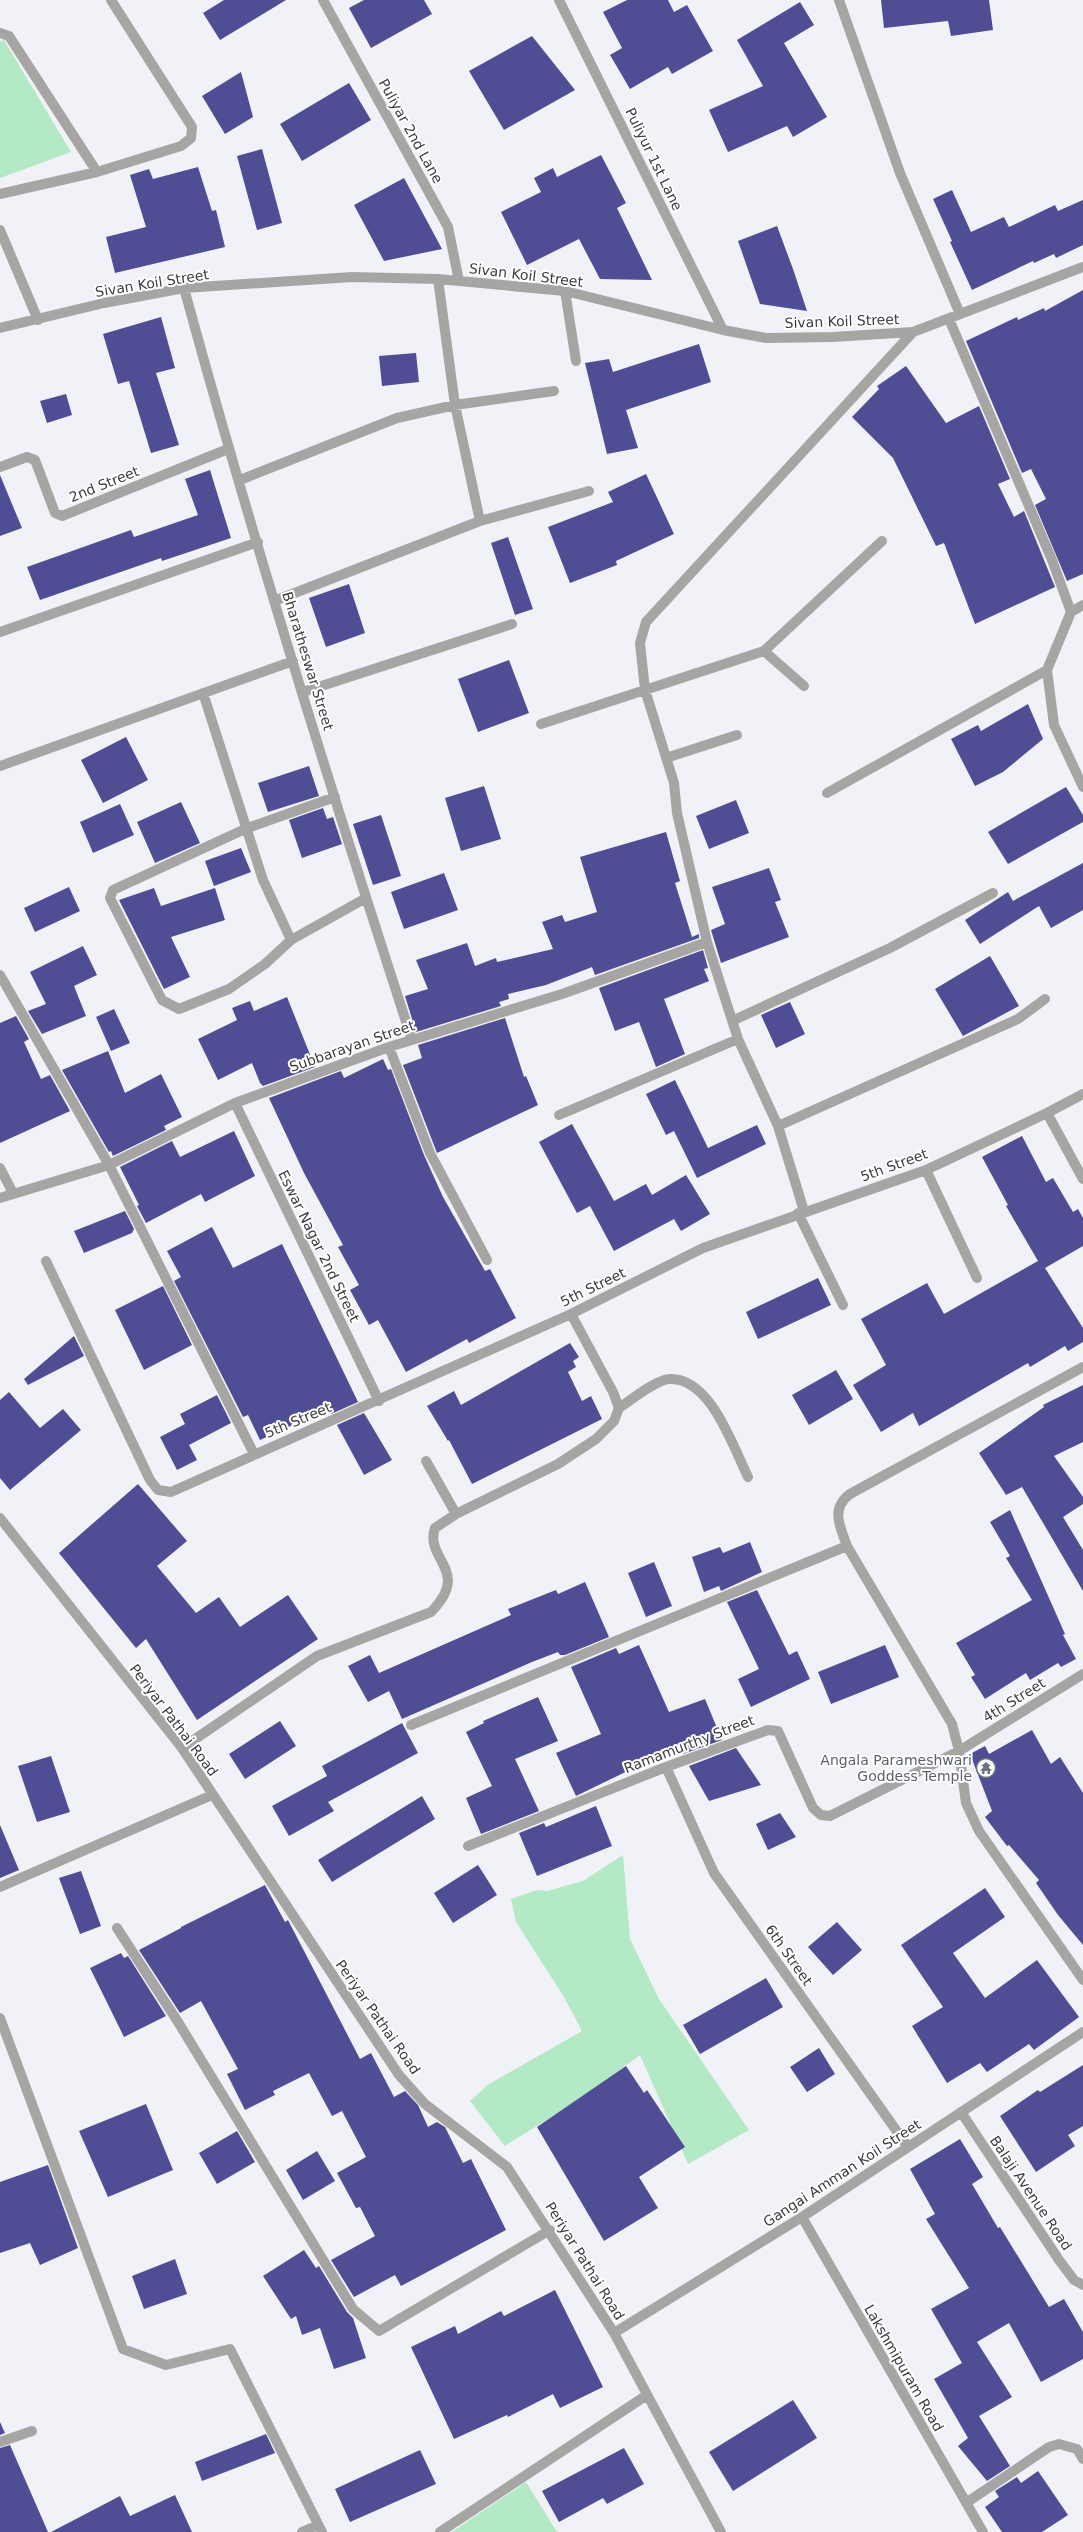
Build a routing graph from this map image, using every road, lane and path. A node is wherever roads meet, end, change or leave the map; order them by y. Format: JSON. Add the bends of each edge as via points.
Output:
{"nodes":[{"id":1,"x":111,"y":0,"type":"edge"},
{"id":2,"x":323,"y":0,"type":"edge"},
{"id":3,"x":560,"y":0,"type":"edge"},
{"id":4,"x":839,"y":0,"type":"edge"},
{"id":5,"x":0,"y":33,"type":"edge"},
{"id":6,"x":97,"y":172,"type":"junction"},
{"id":7,"x":0,"y":194,"type":"edge"},
{"id":8,"x":0,"y":230,"type":"edge"},
{"id":9,"x":1083,"y":267,"type":"edge"},
{"id":10,"x":438,"y":279,"type":"junction"},
{"id":11,"x":459,"y":281,"type":"junction"},
{"id":12,"x":184,"y":288,"type":"junction"},
{"id":13,"x":565,"y":291,"type":"junction"},
{"id":14,"x":960,"y":314,"type":"junction"},
{"id":15,"x":948,"y":319,"type":"junction"},
{"id":16,"x":38,"y":320,"type":"junction"},
{"id":17,"x":0,"y":328,"type":"edge"},
{"id":18,"x":723,"y":330,"type":"junction"},
{"id":19,"x":912,"y":332,"type":"junction"},
{"id":20,"x":576,"y":361,"type":"dead end"},
{"id":21,"x":554,"y":391,"type":"dead end"},
{"id":22,"x":455,"y":405,"type":"junction"},
{"id":23,"x":228,"y":449,"type":"junction"},
{"id":24,"x":0,"y":467,"type":"edge"},
{"id":25,"x":240,"y":480,"type":"junction"},
{"id":26,"x":589,"y":491,"type":"dead end"},
{"id":27,"x":480,"y":521,"type":"junction"},
{"id":28,"x":882,"y":541,"type":"dead end"},
{"id":29,"x":258,"y":542,"type":"junction"},
{"id":30,"x":274,"y":601,"type":"junction"},
{"id":31,"x":1083,"y":605,"type":"edge"},
{"id":32,"x":1071,"y":612,"type":"junction"},
{"id":33,"x":512,"y":624,"type":"dead end"},
{"id":34,"x":0,"y":632,"type":"edge"},
{"id":35,"x":764,"y":651,"type":"junction"},
{"id":36,"x":293,"y":660,"type":"junction"},
{"id":37,"x":1047,"y":670,"type":"junction"},
{"id":38,"x":804,"y":686,"type":"dead end"},
{"id":39,"x":645,"y":690,"type":"junction"},
{"id":40,"x":203,"y":692,"type":"junction"},
{"id":41,"x":303,"y":692,"type":"junction"},
{"id":42,"x":540,"y":724,"type":"dead end"},
{"id":43,"x":737,"y":735,"type":"dead end"},
{"id":44,"x":666,"y":758,"type":"junction"},
{"id":45,"x":0,"y":766,"type":"edge"},
{"id":46,"x":1083,"y":787,"type":"edge"},
{"id":47,"x":827,"y":793,"type":"dead end"},
{"id":48,"x":336,"y":797,"type":"junction"},
{"id":49,"x":245,"y":829,"type":"junction"},
{"id":50,"x":993,"y":893,"type":"dead end"},
{"id":51,"x":366,"y":898,"type":"junction"},
{"id":52,"x":291,"y":940,"type":"junction"},
{"id":53,"x":707,"y":942,"type":"junction"},
{"id":54,"x":0,"y":975,"type":"edge"},
{"id":55,"x":1045,"y":999,"type":"dead end"},
{"id":56,"x":734,"y":1020,"type":"junction"},
{"id":57,"x":738,"y":1039,"type":"junction"},
{"id":58,"x":412,"y":1040,"type":"junction"},
{"id":59,"x":389,"y":1047,"type":"junction"},
{"id":60,"x":1083,"y":1094,"type":"edge"},
{"id":61,"x":235,"y":1103,"type":"junction"},
{"id":62,"x":1047,"y":1113,"type":"junction"},
{"id":63,"x":559,"y":1115,"type":"dead end"},
{"id":64,"x":778,"y":1126,"type":"junction"},
{"id":65,"x":109,"y":1165,"type":"junction"},
{"id":66,"x":0,"y":1168,"type":"edge"},
{"id":67,"x":926,"y":1170,"type":"junction"},
{"id":68,"x":1083,"y":1179,"type":"edge"},
{"id":69,"x":13,"y":1193,"type":"junction"},
{"id":70,"x":0,"y":1198,"type":"edge"},
{"id":71,"x":801,"y":1212,"type":"junction"},
{"id":72,"x":487,"y":1260,"type":"dead end"},
{"id":73,"x":46,"y":1261,"type":"dead end"},
{"id":74,"x":977,"y":1278,"type":"dead end"},
{"id":75,"x":843,"y":1305,"type":"dead end"},
{"id":76,"x":570,"y":1314,"type":"junction"},
{"id":77,"x":1082,"y":1370,"type":"edge"},
{"id":78,"x":379,"y":1401,"type":"junction"},
{"id":79,"x":619,"y":1408,"type":"junction"},
{"id":80,"x":254,"y":1454,"type":"junction"},
{"id":81,"x":426,"y":1461,"type":"dead end"},
{"id":82,"x":748,"y":1478,"type":"dead end"},
{"id":83,"x":456,"y":1514,"type":"junction"},
{"id":84,"x":0,"y":1518,"type":"edge"},
{"id":85,"x":847,"y":1546,"type":"junction"},
{"id":86,"x":1083,"y":1674,"type":"edge"},
{"id":87,"x":410,"y":1725,"type":"dead end"},
{"id":88,"x":182,"y":1748,"type":"junction"},
{"id":89,"x":959,"y":1751,"type":"junction"},
{"id":90,"x":666,"y":1767,"type":"junction"},
{"id":91,"x":212,"y":1795,"type":"junction"},
{"id":92,"x":468,"y":1846,"type":"dead end"},
{"id":93,"x":0,"y":1887,"type":"edge"},
{"id":94,"x":117,"y":1928,"type":"dead end"},
{"id":95,"x":1083,"y":1980,"type":"edge"},
{"id":96,"x":0,"y":2018,"type":"edge"},
{"id":97,"x":1083,"y":2032,"type":"edge"},
{"id":98,"x":961,"y":2112,"type":"junction"},
{"id":99,"x":908,"y":2147,"type":"junction"},
{"id":100,"x":802,"y":2217,"type":"junction"},
{"id":101,"x":550,"y":2230,"type":"junction"},
{"id":102,"x":1083,"y":2285,"type":"edge"},
{"id":103,"x":614,"y":2333,"type":"junction"},
{"id":104,"x":646,"y":2395,"type":"junction"},
{"id":105,"x":32,"y":2431,"type":"dead end"},
{"id":106,"x":0,"y":2442,"type":"edge"},
{"id":107,"x":1083,"y":2459,"type":"edge"},
{"id":108,"x":966,"y":2503,"type":"junction"},
{"id":109,"x":320,"y":2529,"type":"edge"},
{"id":110,"x":302,"y":2532,"type":"edge"},
{"id":111,"x":440,"y":2532,"type":"edge"},
{"id":112,"x":721,"y":2532,"type":"edge"},
{"id":113,"x":983,"y":2532,"type":"edge"}],
"edges":[{"from":1,"to":6,"type":"street","via":[[192,127],[191,138],[182,146]]},
{"from":2,"to":11,"type":"street","name":"Puliyar 2nd Lane","via":[[448,227]]},
{"from":3,"to":18,"type":"street","name":"Puliyur 1st Lane"},
{"from":4,"to":14,"type":"street","via":[[900,174]]},
{"from":5,"to":6,"type":"street","via":[[9,36]]},
{"from":6,"to":7,"type":"street"},
{"from":8,"to":16,"type":"street"},
{"from":9,"to":14,"type":"street","name":"Sivan Koil Street"},
{"from":10,"to":11,"type":"street","name":"Sivan Koil Street"},
{"from":10,"to":12,"type":"street","name":"Sivan Koil Street","via":[[352,277]]},
{"from":10,"to":22,"type":"street"},
{"from":11,"to":13,"type":"street","name":"Sivan Koil Street"},
{"from":12,"to":16,"type":"street","name":"Sivan Koil Street","via":[[104,303]]},
{"from":12,"to":23,"type":"street","name":"Bharatheswar Street"},
{"from":13,"to":18,"type":"street","name":"Sivan Koil Street"},
{"from":13,"to":20,"type":"street"},
{"from":14,"to":15,"type":"street","name":"Sivan Koil Street"},
{"from":15,"to":19,"type":"street","name":"Sivan Koil Street"},
{"from":15,"to":32,"type":"street","via":[[1052,560]]},
{"from":16,"to":17,"type":"street","name":"Sivan Koil Street"},
{"from":18,"to":19,"type":"street","name":"Sivan Koil Street","via":[[766,338]]},
{"from":19,"to":39,"type":"street","via":[[646,622],[640,643]]},
{"from":21,"to":22,"type":"street"},
{"from":22,"to":25,"type":"street","via":[[397,418]]},
{"from":22,"to":27,"type":"street"},
{"from":23,"to":24,"type":"street","name":"2nd Street","via":[[62,516],[55,513],[35,460],[27,457]]},
{"from":23,"to":25,"type":"street","name":"Bharatheswar Street"},
{"from":25,"to":29,"type":"street","name":"Bharatheswar Street"},
{"from":26,"to":27,"type":"street"},
{"from":27,"to":30,"type":"street"},
{"from":28,"to":35,"type":"street"},
{"from":29,"to":30,"type":"street","name":"Bharatheswar Street"},
{"from":29,"to":34,"type":"street"},
{"from":30,"to":36,"type":"street","name":"Bharatheswar Street"},
{"from":31,"to":32,"type":"street"},
{"from":32,"to":37,"type":"street"},
{"from":33,"to":41,"type":"street"},
{"from":35,"to":38,"type":"street"},
{"from":35,"to":39,"type":"street"},
{"from":36,"to":40,"type":"street"},
{"from":36,"to":41,"type":"street","name":"Bharatheswar Street"},
{"from":37,"to":46,"type":"street","via":[[1054,725]]},
{"from":37,"to":47,"type":"street"},
{"from":39,"to":42,"type":"street"},
{"from":39,"to":44,"type":"street"},
{"from":40,"to":45,"type":"street"},
{"from":40,"to":49,"type":"street"},
{"from":41,"to":48,"type":"street","name":"Bharatheswar Street"},
{"from":43,"to":44,"type":"street"},
{"from":44,"to":53,"type":"street","via":[[674,783],[677,813]]},
{"from":48,"to":49,"type":"street"},
{"from":48,"to":51,"type":"street","name":"Bharatheswar Street"},
{"from":49,"to":52,"type":"street","via":[[263,880]]},
{"from":49,"to":52,"type":"street","via":[[114,890],[110,898],[116,913],[162,1000],[179,1009],[229,989],[265,964]]},
{"from":50,"to":56,"type":"street","via":[[890,948]]},
{"from":51,"to":52,"type":"street"},
{"from":51,"to":58,"type":"street","name":"Bharatheswar Street"},
{"from":53,"to":56,"type":"street","via":[[717,978]]},
{"from":53,"to":58,"type":"street","name":"Subbarayan Street","via":[[562,994]]},
{"from":54,"to":65,"type":"street"},
{"from":55,"to":64,"type":"street","via":[[1018,1019]]},
{"from":56,"to":57,"type":"street"},
{"from":57,"to":63,"type":"street"},
{"from":57,"to":64,"type":"street"},
{"from":58,"to":59,"type":"street","name":"Subbarayan Street"},
{"from":59,"to":61,"type":"street","name":"Subbarayan Street"},
{"from":59,"to":72,"type":"street","via":[[430,1153]]},
{"from":60,"to":62,"type":"street","name":"5th Street"},
{"from":61,"to":65,"type":"street","name":"Subbarayan Street"},
{"from":61,"to":78,"type":"street","name":"Eswar Nagar 2nd Street"},
{"from":62,"to":67,"type":"street","name":"5th Street"},
{"from":62,"to":68,"type":"street"},
{"from":64,"to":71,"type":"street"},
{"from":65,"to":69,"type":"street","name":"Subbarayan Street"},
{"from":65,"to":80,"type":"street"},
{"from":66,"to":69,"type":"street"},
{"from":67,"to":71,"type":"street","name":"5th Street"},
{"from":67,"to":74,"type":"street"},
{"from":69,"to":70,"type":"street","name":"Subbarayan Street"},
{"from":71,"to":75,"type":"street"},
{"from":71,"to":76,"type":"street","name":"5th Street","via":[[703,1248]]},
{"from":73,"to":80,"type":"street","name":"5th Street","via":[[150,1480],[158,1490],[171,1492]]},
{"from":76,"to":78,"type":"street","name":"5th Street"},
{"from":76,"to":79,"type":"street","via":[[613,1392]]},
{"from":77,"to":85,"type":"street","via":[[850,1494],[840,1503],[837,1516]]},
{"from":78,"to":80,"type":"street","name":"5th Street"},
{"from":79,"to":82,"type":"street","via":[[669,1379],[686,1382],[709,1400]]},
{"from":79,"to":83,"type":"street","via":[[614,1421],[596,1439],[558,1464]]},
{"from":81,"to":83,"type":"street"},
{"from":83,"to":88,"type":"street","via":[[435,1528],[433,1535],[446,1566],[448,1580],[442,1601],[431,1612],[317,1656]]},
{"from":84,"to":88,"type":"street","name":"Periyar Pathai Road"},
{"from":85,"to":87,"type":"street"},
{"from":85,"to":89,"type":"street","via":[[952,1724]]},
{"from":86,"to":89,"type":"street","name":"4th Street"},
{"from":88,"to":91,"type":"street","name":"Periyar Pathai Road"},
{"from":89,"to":90,"type":"street","name":"Ramamurthy Street","via":[[830,1816],[821,1815],[813,1808],[778,1731],[768,1730]]},
{"from":89,"to":95,"type":"street","via":[[966,1803],[979,1831]]},
{"from":90,"to":92,"type":"street","name":"Ramamurthy Street"},
{"from":90,"to":99,"type":"street","name":"6th Street","via":[[714,1873]]},
{"from":91,"to":93,"type":"street"},
{"from":91,"to":101,"type":"street","name":"Periyar Pathai Road","via":[[399,2075],[425,2104],[507,2167]]},
{"from":94,"to":101,"type":"street","via":[[178,2022],[353,2308],[379,2331]]},
{"from":96,"to":109,"type":"street","via":[[123,2349],[166,2364],[230,2349]]},
{"from":97,"to":98,"type":"street","name":"Gangai Amman Koil Street"},
{"from":98,"to":99,"type":"street","name":"Gangai Amman Koil Street"},
{"from":98,"to":102,"type":"street","name":"Balaji Avenue Road","via":[[1059,2260],[1074,2280]]},
{"from":99,"to":100,"type":"street","name":"Gangai Amman Koil Street"},
{"from":100,"to":103,"type":"street","name":"Gangai Amman Koil Street"},
{"from":100,"to":108,"type":"street","name":"Lakshmipuram Road"},
{"from":101,"to":103,"type":"street","name":"Periyar Pathai Road"},
{"from":103,"to":104,"type":"street","name":"Periyar Pathai Road"},
{"from":104,"to":111,"type":"street"},
{"from":104,"to":112,"type":"street","name":"Periyar Pathai Road"},
{"from":105,"to":106,"type":"street"},
{"from":107,"to":108,"type":"street","via":[[1077,2449],[1070,2445],[1054,2445]]},
{"from":108,"to":113,"type":"street","name":"Lakshmipuram Road"},
{"from":109,"to":110,"type":"street"}]}
